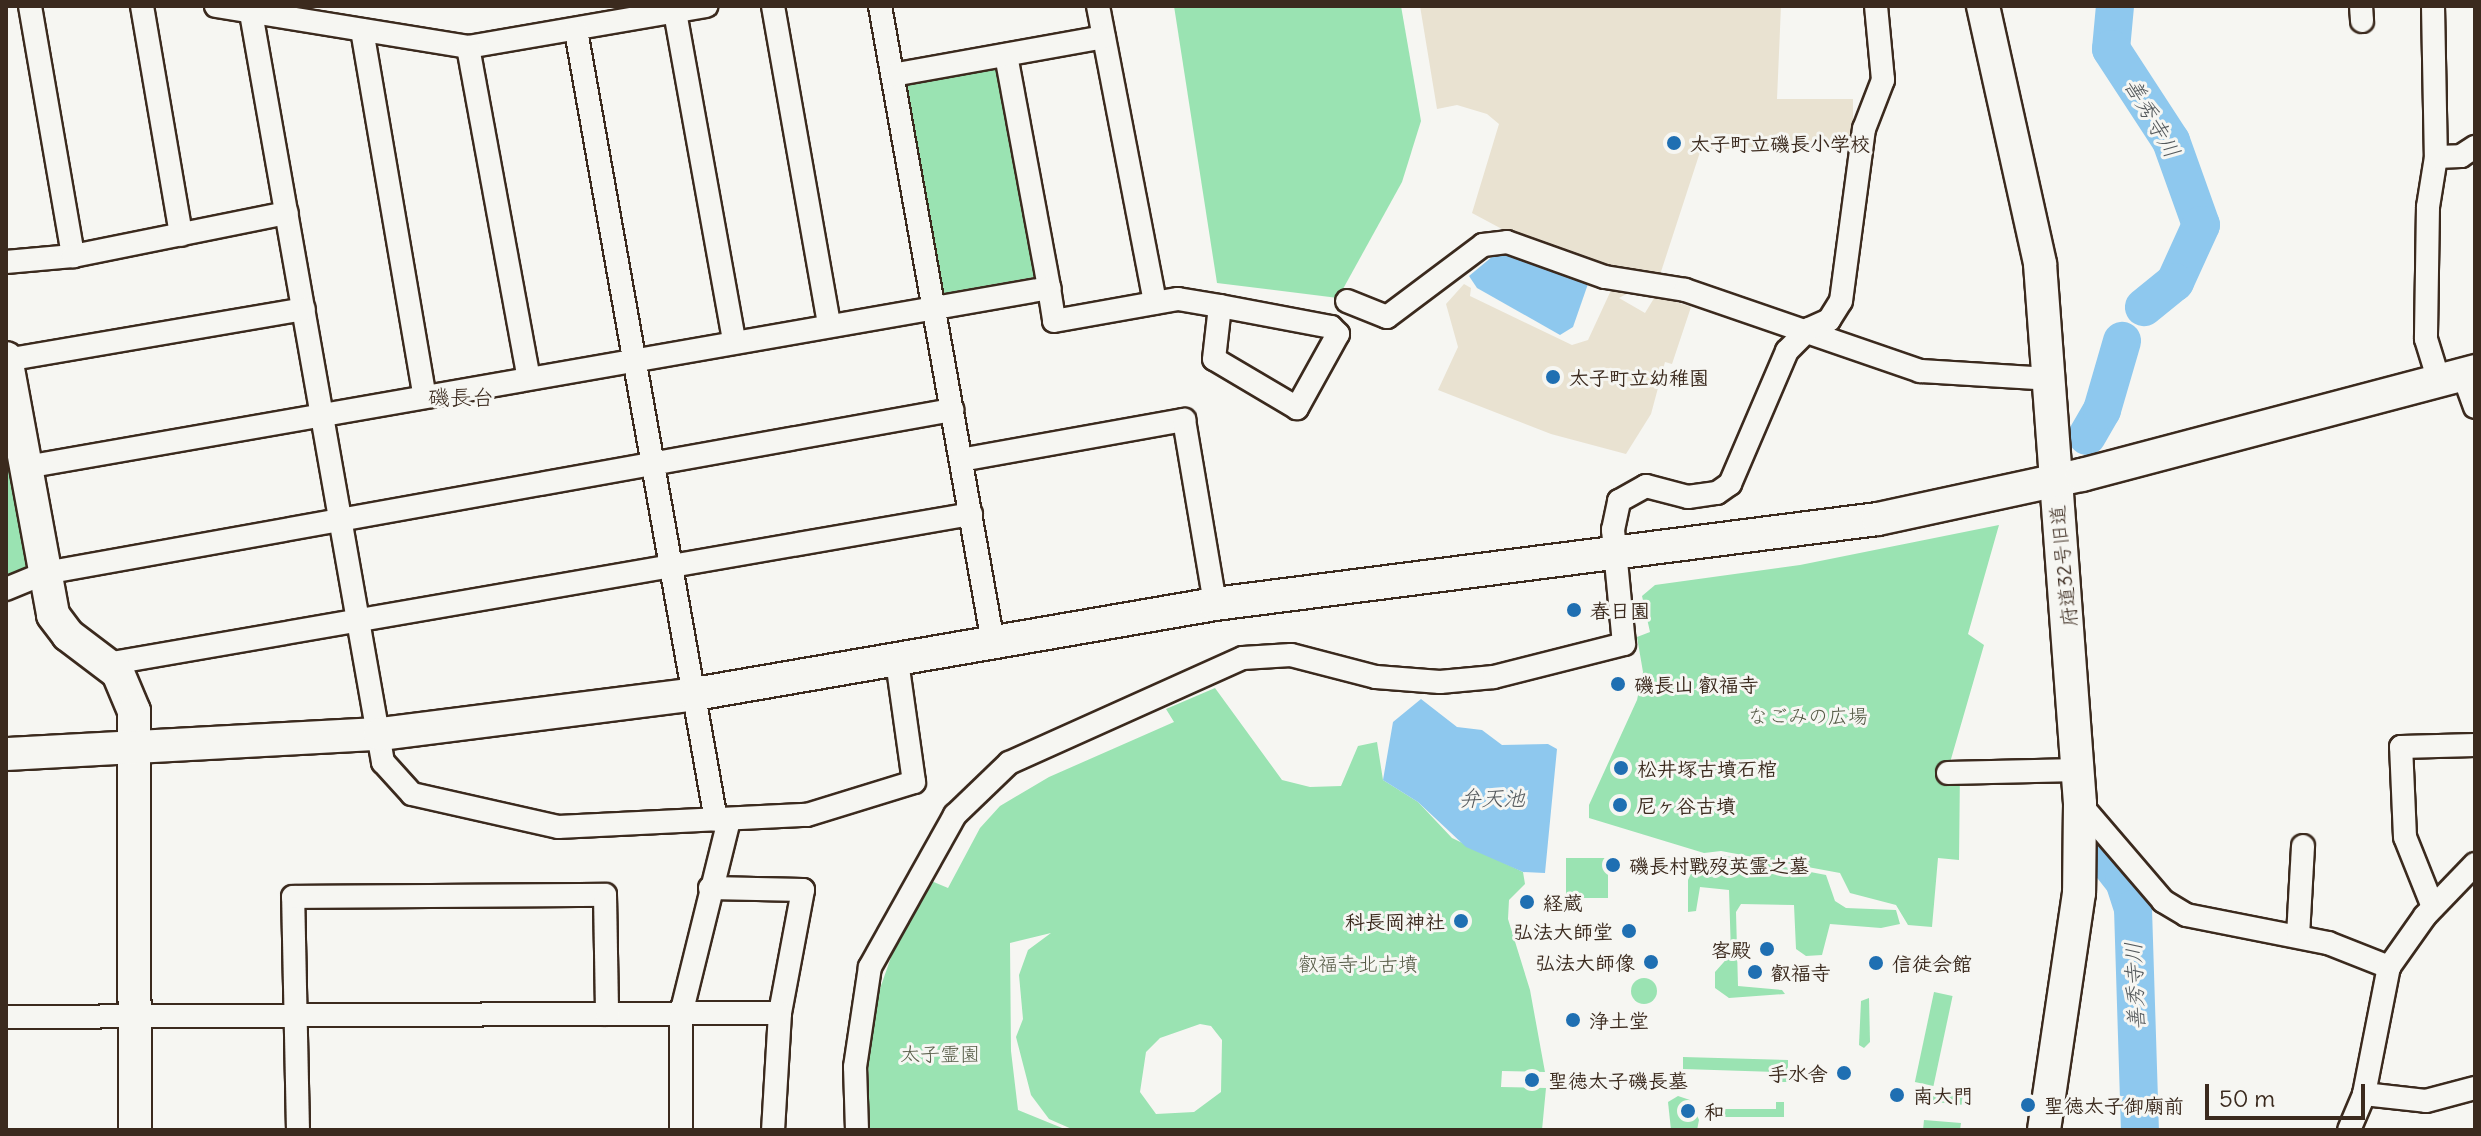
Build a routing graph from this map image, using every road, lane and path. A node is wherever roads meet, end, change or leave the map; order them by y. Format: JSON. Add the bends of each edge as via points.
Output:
{"nodes":[{"id":1,"x":30,"y":6,"type":"edge"},
{"id":2,"x":142,"y":6,"type":"edge"},
{"id":3,"x":216,"y":6,"type":"edge"},
{"id":4,"x":706,"y":6,"type":"edge"},
{"id":5,"x":773,"y":6,"type":"edge"},
{"id":6,"x":880,"y":6,"type":"edge"},
{"id":7,"x":1098,"y":6,"type":"edge"},
{"id":8,"x":1876,"y":6,"type":"edge"},
{"id":9,"x":1983,"y":6,"type":"edge"},
{"id":10,"x":2433,"y":6,"type":"edge"},
{"id":11,"x":675,"y":12,"type":"junction"},
{"id":12,"x":251,"y":13,"type":"junction"},
{"id":13,"x":326,"y":15,"type":"edge"},
{"id":14,"x":362,"y":30,"type":"junction"},
{"id":15,"x":576,"y":31,"type":"junction"},
{"id":16,"x":1104,"y":37,"type":"junction"},
{"id":17,"x":468,"y":47,"type":"junction"},
{"id":18,"x":1006,"y":55,"type":"junction"},
{"id":19,"x":893,"y":75,"type":"junction"},
{"id":20,"x":2475,"y":147,"type":"edge"},
{"id":21,"x":2436,"y":157,"type":"junction"},
{"id":22,"x":287,"y":213,"type":"junction"},
{"id":23,"x":181,"y":235,"type":"junction"},
{"id":24,"x":73,"y":256,"type":"junction"},
{"id":25,"x":6,"y":262,"type":"edge"},
{"id":26,"x":1049,"y":288,"type":"junction"},
{"id":27,"x":1347,"y":301,"type":"dead end"},
{"id":28,"x":1155,"y":303,"type":"junction"},
{"id":29,"x":1220,"y":306,"type":"junction"},
{"id":30,"x":934,"y":307,"type":"junction"},
{"id":31,"x":304,"y":309,"type":"junction"},
{"id":32,"x":829,"y":325,"type":"junction"},
{"id":33,"x":1809,"y":329,"type":"junction"},
{"id":34,"x":734,"y":341,"type":"junction"},
{"id":35,"x":6,"y":359,"type":"edge"},
{"id":36,"x":635,"y":359,"type":"junction"},
{"id":37,"x":2459,"y":375,"type":"edge"},
{"id":38,"x":529,"y":378,"type":"junction"},
{"id":39,"x":2050,"y":379,"type":"junction"},
{"id":40,"x":425,"y":397,"type":"junction"},
{"id":41,"x":2475,"y":407,"type":"edge"},
{"id":42,"x":952,"y":410,"type":"junction"},
{"id":43,"x":324,"y":414,"type":"junction"},
{"id":44,"x":961,"y":460,"type":"junction"},
{"id":45,"x":654,"y":465,"type":"junction"},
{"id":46,"x":26,"y":467,"type":"junction"},
{"id":47,"x":2055,"y":481,"type":"junction"},
{"id":48,"x":971,"y":514,"type":"junction"},
{"id":49,"x":343,"y":520,"type":"junction"},
{"id":50,"x":1615,"y":556,"type":"junction"},
{"id":51,"x":673,"y":569,"type":"junction"},
{"id":52,"x":45,"y":573,"type":"junction"},
{"id":53,"x":6,"y":589,"type":"edge"},
{"id":54,"x":1215,"y":604,"type":"junction"},
{"id":55,"x":361,"y":624,"type":"junction"},
{"id":56,"x":993,"y":643,"type":"junction"},
{"id":57,"x":897,"y":661,"type":"junction"},
{"id":58,"x":107,"y":664,"type":"junction"},
{"id":59,"x":695,"y":694,"type":"junction"},
{"id":60,"x":380,"y":734,"type":"junction"},
{"id":61,"x":2475,"y":745,"type":"edge"},
{"id":62,"x":134,"y":750,"type":"junction"},
{"id":63,"x":6,"y":754,"type":"edge"},
{"id":64,"x":2078,"y":770,"type":"junction"},
{"id":65,"x":1948,"y":773,"type":"dead end"},
{"id":66,"x":2080,"y":804,"type":"junction"},
{"id":67,"x":722,"y":820,"type":"junction"},
{"id":68,"x":2303,"y":846,"type":"dead end"},
{"id":69,"x":2475,"y":864,"type":"edge"},
{"id":70,"x":710,"y":888,"type":"junction"},
{"id":71,"x":2433,"y":907,"type":"junction"},
{"id":72,"x":2298,"y":936,"type":"junction"},
{"id":73,"x":2389,"y":967,"type":"junction"},
{"id":74,"x":780,"y":1013,"type":"junction"},
{"id":75,"x":607,"y":1014,"type":"junction"},
{"id":76,"x":681,"y":1014,"type":"junction"},
{"id":77,"x":134,"y":1016,"type":"junction"},
{"id":78,"x":297,"y":1016,"type":"junction"},
{"id":79,"x":6,"y":1017,"type":"edge"},
{"id":80,"x":2475,"y":1088,"type":"edge"},
{"id":81,"x":2364,"y":1094,"type":"junction"},
{"id":82,"x":135,"y":1130,"type":"edge"},
{"id":83,"x":298,"y":1130,"type":"edge"},
{"id":84,"x":681,"y":1130,"type":"edge"},
{"id":85,"x":773,"y":1130,"type":"edge"},
{"id":86,"x":857,"y":1130,"type":"edge"},
{"id":87,"x":2044,"y":1130,"type":"edge"},
{"id":88,"x":2349,"y":1130,"type":"edge"}],
"edges":[{"from":1,"to":24,"type":"street"},
{"from":2,"to":23,"type":"street"},
{"from":3,"to":12,"type":"street"},
{"from":4,"to":11,"type":"street"},
{"from":5,"to":32,"type":"street"},
{"from":6,"to":19,"type":"street"},
{"from":7,"to":16,"type":"street"},
{"from":8,"to":33,"type":"street","via":[[1883,80],[1864,129],[1841,301],[1829,320]]},
{"from":9,"to":39,"type":"street","name":"府道32号旧道","via":[[2040,264]]},
{"from":10,"to":21,"type":"street"},
{"from":11,"to":15,"type":"street"},
{"from":11,"to":34,"type":"street"},
{"from":12,"to":13,"type":"street"},
{"from":12,"to":22,"type":"street"},
{"from":13,"to":14,"type":"street"},
{"from":14,"to":17,"type":"street"},
{"from":14,"to":40,"type":"street"},
{"from":15,"to":17,"type":"street"},
{"from":15,"to":36,"type":"street"},
{"from":16,"to":18,"type":"street"},
{"from":16,"to":28,"type":"street"},
{"from":17,"to":38,"type":"street"},
{"from":18,"to":19,"type":"street"},
{"from":18,"to":26,"type":"street"},
{"from":19,"to":30,"type":"street"},
{"from":20,"to":21,"type":"street","via":[[2461,156]]},
{"from":21,"to":37,"type":"street","via":[[2428,207],[2426,339]]},
{"from":22,"to":23,"type":"street"},
{"from":22,"to":31,"type":"street"},
{"from":23,"to":24,"type":"street"},
{"from":24,"to":25,"type":"street"},
{"from":26,"to":28,"type":"street","via":[[1054,321]]},
{"from":26,"to":30,"type":"street"},
{"from":27,"to":33,"type":"street","via":[[1375,315],[1400,312],[1495,240],[1605,277],[1685,290]]},
{"from":28,"to":29,"type":"street","via":[[1178,299]]},
{"from":29,"to":29,"type":"street","via":[[1331,327],[1338,334],[1297,408],[1214,359]]},
{"from":30,"to":32,"type":"street"},
{"from":30,"to":42,"type":"street"},
{"from":31,"to":35,"type":"street"},
{"from":31,"to":43,"type":"street"},
{"from":32,"to":34,"type":"street"},
{"from":33,"to":39,"type":"street","via":[[1920,371]]},
{"from":33,"to":50,"type":"street","via":[[1787,351],[1737,477],[1717,493],[1699,496],[1655,486],[1630,492],[1614,515]]},
{"from":34,"to":36,"type":"street"},
{"from":35,"to":46,"type":"street"},
{"from":36,"to":38,"type":"street"},
{"from":36,"to":45,"type":"street"},
{"from":37,"to":41,"type":"street"},
{"from":37,"to":47,"type":"street"},
{"from":38,"to":40,"type":"street"},
{"from":39,"to":47,"type":"street","name":"府道32号旧道"},
{"from":40,"to":43,"type":"street"},
{"from":42,"to":44,"type":"street"},
{"from":42,"to":45,"type":"street"},
{"from":43,"to":46,"type":"street"},
{"from":43,"to":49,"type":"street"},
{"from":44,"to":48,"type":"street"},
{"from":44,"to":54,"type":"street","via":[[1184,420]]},
{"from":45,"to":49,"type":"street"},
{"from":45,"to":51,"type":"street"},
{"from":46,"to":52,"type":"street"},
{"from":47,"to":50,"type":"street","via":[[1878,519]]},
{"from":47,"to":64,"type":"street","name":"府道32号旧道","via":[[2068,591]]},
{"from":48,"to":51,"type":"street"},
{"from":48,"to":56,"type":"street"},
{"from":49,"to":52,"type":"street"},
{"from":49,"to":55,"type":"street"},
{"from":50,"to":54,"type":"street"},
{"from":50,"to":86,"type":"street","via":[[1624,644],[1494,677],[1440,682],[1376,677],[1291,655],[1243,658],[992,775],[955,815],[870,967],[855,1067]]},
{"from":51,"to":55,"type":"street"},
{"from":51,"to":59,"type":"street"},
{"from":52,"to":53,"type":"street"},
{"from":52,"to":58,"type":"street","via":[[57,624]]},
{"from":54,"to":56,"type":"street"},
{"from":55,"to":58,"type":"street"},
{"from":55,"to":60,"type":"street"},
{"from":56,"to":57,"type":"street"},
{"from":57,"to":59,"type":"street"},
{"from":57,"to":67,"type":"street","via":[[914,782],[807,815]]},
{"from":58,"to":62,"type":"street","via":[[126,682],[131,696]]},
{"from":59,"to":60,"type":"street"},
{"from":59,"to":67,"type":"street"},
{"from":60,"to":62,"type":"street"},
{"from":60,"to":67,"type":"street","via":[[383,762],[412,794],[558,827]]},
{"from":61,"to":71,"type":"street","via":[[2401,747],[2405,837]]},
{"from":62,"to":63,"type":"street"},
{"from":62,"to":77,"type":"street"},
{"from":64,"to":65,"type":"street"},
{"from":64,"to":66,"type":"street","name":"府道32号旧道"},
{"from":66,"to":72,"type":"street","via":[[2163,901],[2209,921]]},
{"from":66,"to":87,"type":"street","name":"府道32号旧道","via":[[2079,893]]},
{"from":67,"to":70,"type":"street"},
{"from":68,"to":72,"type":"street"},
{"from":69,"to":71,"type":"street"},
{"from":70,"to":74,"type":"street","via":[[803,890]]},
{"from":70,"to":76,"type":"street"},
{"from":71,"to":73,"type":"street"},
{"from":72,"to":73,"type":"street","via":[[2356,951]]},
{"from":73,"to":81,"type":"street"},
{"from":74,"to":76,"type":"street"},
{"from":74,"to":85,"type":"street"},
{"from":75,"to":76,"type":"street"},
{"from":75,"to":78,"type":"street"},
{"from":75,"to":78,"type":"street","via":[[605,895],[293,897]]},
{"from":76,"to":84,"type":"street"},
{"from":77,"to":78,"type":"street"},
{"from":77,"to":79,"type":"street"},
{"from":77,"to":82,"type":"street"},
{"from":78,"to":83,"type":"street"},
{"from":80,"to":81,"type":"street","via":[[2426,1101]]},
{"from":81,"to":88,"type":"street"}]}
